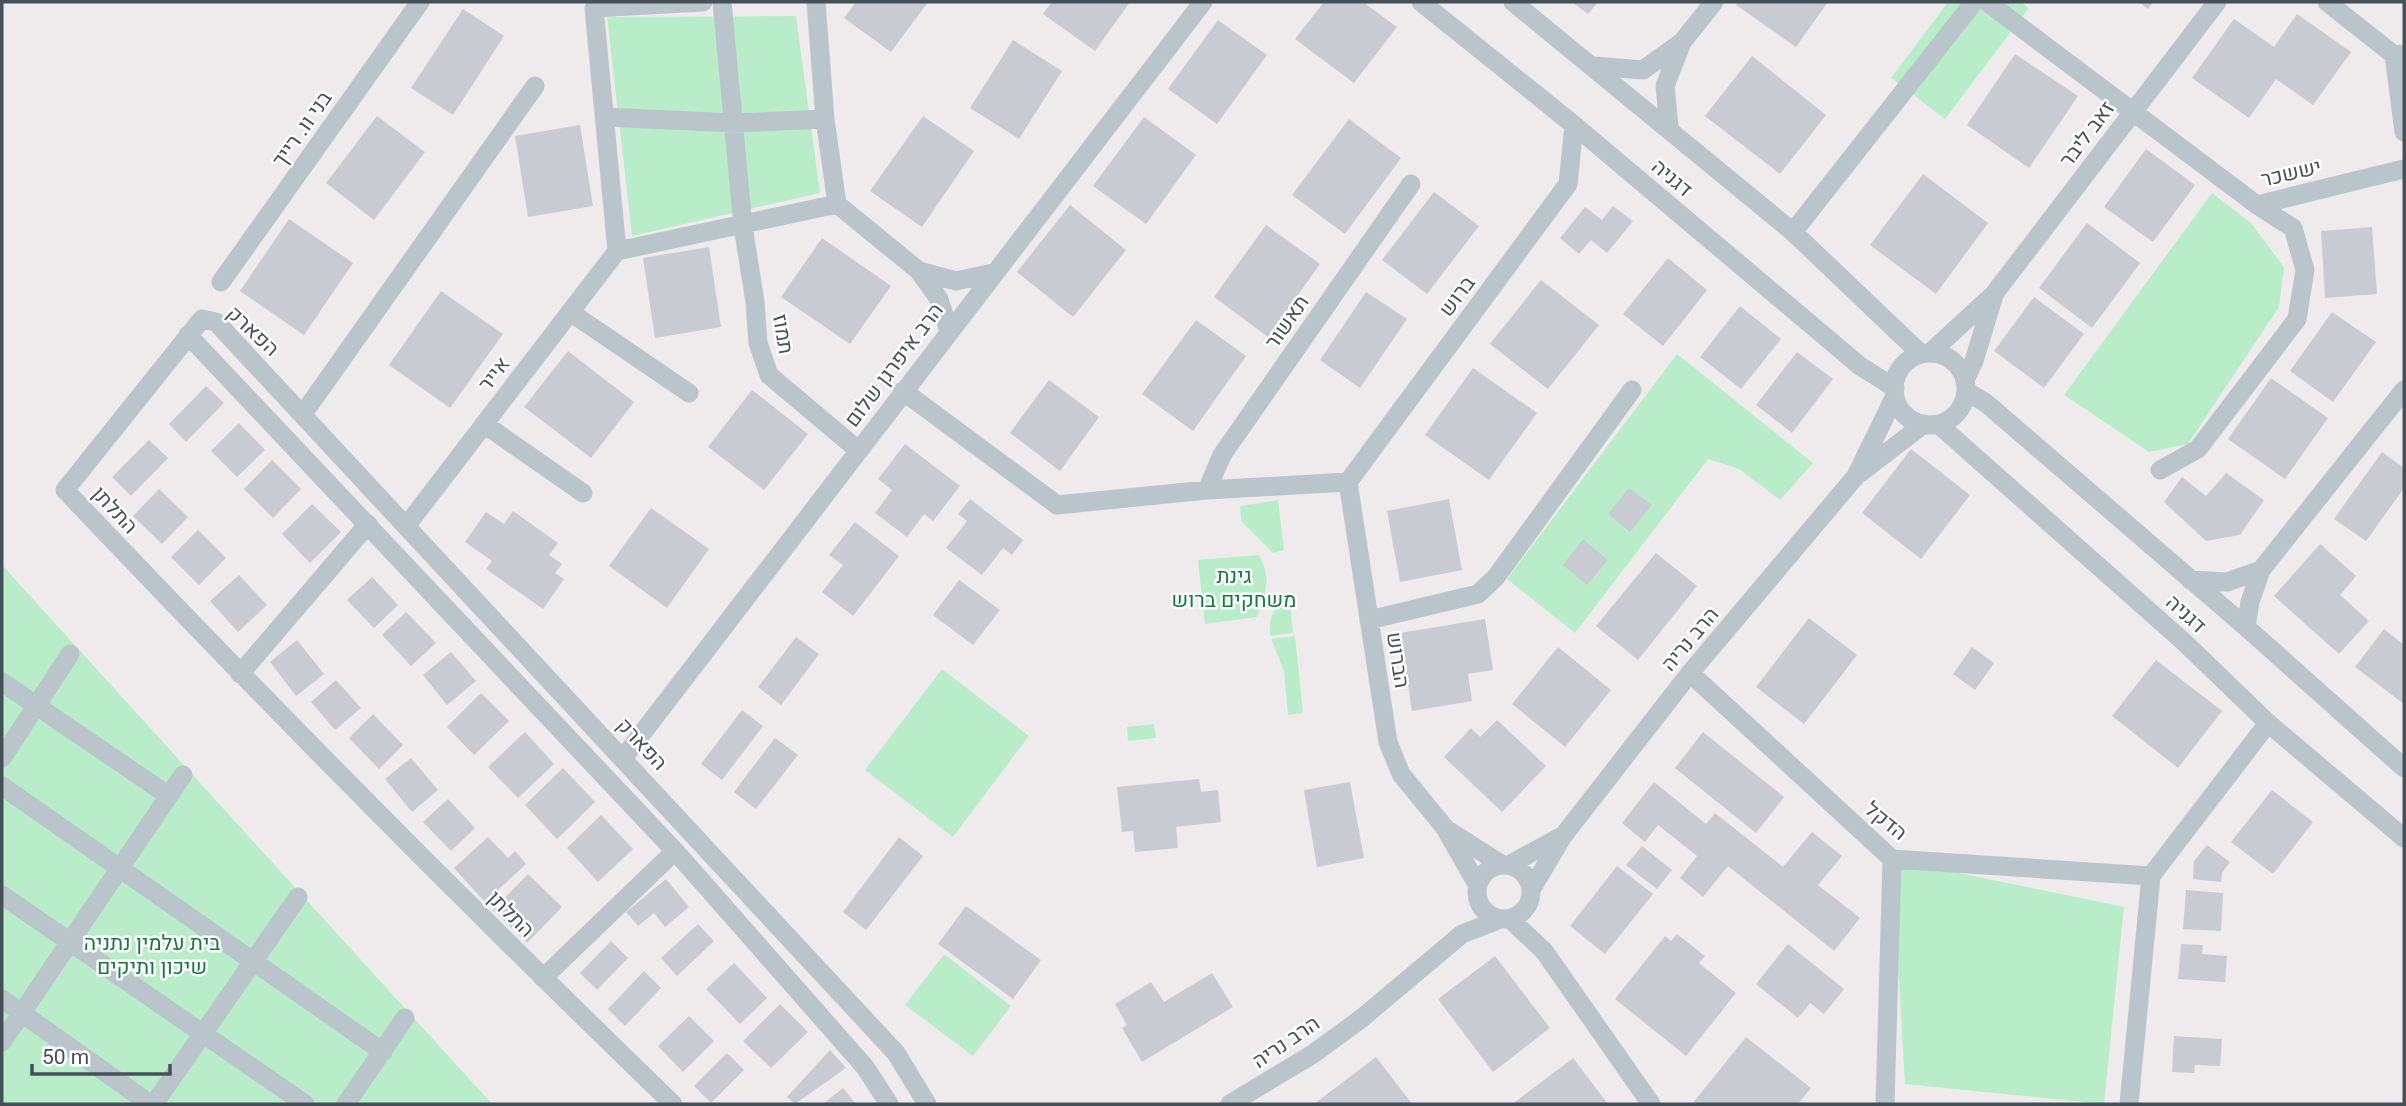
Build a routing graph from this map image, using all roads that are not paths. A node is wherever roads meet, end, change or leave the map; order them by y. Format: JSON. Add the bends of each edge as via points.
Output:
{"nodes":[{"id":1,"x":420,"y":2,"type":"edge"},
{"id":2,"x":703,"y":2,"type":"edge"},
{"id":3,"x":722,"y":2,"type":"edge"},
{"id":4,"x":816,"y":2,"type":"edge"},
{"id":5,"x":1203,"y":2,"type":"edge"},
{"id":6,"x":1421,"y":2,"type":"edge"},
{"id":7,"x":1513,"y":2,"type":"edge"},
{"id":8,"x":1714,"y":2,"type":"edge"},
{"id":9,"x":1974,"y":2,"type":"edge"},
{"id":10,"x":1987,"y":2,"type":"edge"},
{"id":11,"x":2217,"y":2,"type":"edge"},
{"id":12,"x":2327,"y":2,"type":"edge"},
{"id":13,"x":588,"y":5,"type":"edge"},
{"id":14,"x":1682,"y":42,"type":"junction"},
{"id":15,"x":2400,"y":62,"type":"edge"},
{"id":16,"x":1594,"y":66,"type":"junction"},
{"id":17,"x":535,"y":86,"type":"dead end"},
{"id":18,"x":2132,"y":113,"type":"junction"},
{"id":19,"x":605,"y":117,"type":"junction"},
{"id":20,"x":825,"y":119,"type":"junction"},
{"id":21,"x":735,"y":123,"type":"junction"},
{"id":22,"x":1574,"y":125,"type":"junction"},
{"id":23,"x":1669,"y":127,"type":"junction"},
{"id":24,"x":2404,"y":132,"type":"edge"},
{"id":25,"x":2404,"y":169,"type":"edge"},
{"id":26,"x":1411,"y":184,"type":"dead end"},
{"id":27,"x":837,"y":204,"type":"junction"},
{"id":28,"x":2257,"y":205,"type":"junction"},
{"id":29,"x":743,"y":226,"type":"junction"},
{"id":30,"x":1793,"y":232,"type":"junction"},
{"id":31,"x":617,"y":251,"type":"junction"},
{"id":32,"x":919,"y":271,"type":"junction"},
{"id":33,"x":993,"y":274,"type":"junction"},
{"id":34,"x":221,"y":282,"type":"dead end"},
{"id":35,"x":1994,"y":294,"type":"junction"},
{"id":36,"x":570,"y":312,"type":"junction"},
{"id":37,"x":949,"y":331,"type":"junction"},
{"id":38,"x":188,"y":335,"type":"junction"},
{"id":39,"x":1926,"y":353,"type":"junction"},
{"id":40,"x":1966,"y":386,"type":"junction"},
{"id":41,"x":1632,"y":390,"type":"dead end"},
{"id":42,"x":2404,"y":390,"type":"edge"},
{"id":43,"x":903,"y":391,"type":"junction"},
{"id":44,"x":689,"y":393,"type":"dead end"},
{"id":45,"x":1895,"y":393,"type":"junction"},
{"id":46,"x":303,"y":414,"type":"junction"},
{"id":47,"x":485,"y":424,"type":"junction"},
{"id":48,"x":1931,"y":424,"type":"junction"},
{"id":49,"x":858,"y":450,"type":"junction"},
{"id":50,"x":2160,"y":470,"type":"dead end"},
{"id":51,"x":1856,"y":476,"type":"junction"},
{"id":52,"x":1348,"y":482,"type":"junction"},
{"id":53,"x":1207,"y":491,"type":"junction"},
{"id":54,"x":583,"y":494,"type":"dead end"},
{"id":55,"x":368,"y":524,"type":"junction"},
{"id":56,"x":407,"y":525,"type":"junction"},
{"id":57,"x":2261,"y":570,"type":"junction"},
{"id":58,"x":2190,"y":580,"type":"junction"},
{"id":59,"x":1369,"y":620,"type":"junction"},
{"id":60,"x":2246,"y":627,"type":"junction"},
{"id":61,"x":71,"y":654,"type":"dead end"},
{"id":62,"x":1690,"y":673,"type":"junction"},
{"id":63,"x":240,"y":674,"type":"junction"},
{"id":64,"x":2,"y":682,"type":"edge"},
{"id":65,"x":37,"y":706,"type":"junction"},
{"id":66,"x":2268,"y":723,"type":"junction"},
{"id":67,"x":624,"y":757,"type":"junction"},
{"id":68,"x":2,"y":758,"type":"edge"},
{"id":69,"x":2404,"y":768,"type":"edge"},
{"id":70,"x":183,"y":775,"type":"dead end"},
{"id":71,"x":2,"y":786,"type":"edge"},
{"id":72,"x":169,"y":796,"type":"junction"},
{"id":73,"x":1445,"y":828,"type":"junction"},
{"id":74,"x":1563,"y":835,"type":"junction"},
{"id":75,"x":2404,"y":838,"type":"edge"},
{"id":76,"x":675,"y":851,"type":"junction"},
{"id":77,"x":1892,"y":859,"type":"junction"},
{"id":78,"x":1505,"y":865,"type":"junction"},
{"id":79,"x":119,"y":869,"type":"junction"},
{"id":80,"x":2151,"y":876,"type":"junction"},
{"id":81,"x":1477,"y":891,"type":"junction"},
{"id":82,"x":2,"y":895,"type":"edge"},
{"id":83,"x":1531,"y":895,"type":"junction"},
{"id":84,"x":298,"y":897,"type":"dead end"},
{"id":85,"x":1506,"y":919,"type":"junction"},
{"id":86,"x":1462,"y":934,"type":"junction"},
{"id":87,"x":69,"y":943,"type":"junction"},
{"id":88,"x":1544,"y":951,"type":"junction"},
{"id":89,"x":253,"y":961,"type":"junction"},
{"id":90,"x":543,"y":978,"type":"junction"},
{"id":91,"x":2,"y":999,"type":"edge"},
{"id":92,"x":21,"y":1012,"type":"junction"},
{"id":93,"x":405,"y":1018,"type":"dead end"},
{"id":94,"x":202,"y":1034,"type":"junction"},
{"id":95,"x":2,"y":1042,"type":"edge"},
{"id":96,"x":383,"y":1052,"type":"junction"},
{"id":97,"x":1260,"y":1097,"type":"edge"},
{"id":98,"x":152,"y":1104,"type":"edge"},
{"id":99,"x":305,"y":1104,"type":"edge"},
{"id":100,"x":346,"y":1104,"type":"edge"},
{"id":101,"x":673,"y":1104,"type":"edge"},
{"id":102,"x":889,"y":1104,"type":"edge"},
{"id":103,"x":927,"y":1104,"type":"edge"},
{"id":104,"x":1230,"y":1104,"type":"edge"},
{"id":105,"x":1651,"y":1104,"type":"edge"},
{"id":106,"x":1885,"y":1104,"type":"edge"},
{"id":107,"x":2129,"y":1104,"type":"edge"}],
"edges":[{"from":1,"to":34,"type":"street","name":"בני וו. רייך"},
{"from":2,"to":13,"type":"street"},
{"from":3,"to":21,"type":"street"},
{"from":4,"to":20,"type":"street"},
{"from":5,"to":33,"type":"street","name":"הרב איפרגן שלום"},
{"from":6,"to":22,"type":"street","name":"דגניה"},
{"from":7,"to":16,"type":"street","name":"דגניה"},
{"from":8,"to":14,"type":"street"},
{"from":9,"to":30,"type":"street"},
{"from":10,"to":18,"type":"street","name":"יששכר"},
{"from":11,"to":18,"type":"street","name":"זאב ליבר"},
{"from":12,"to":15,"type":"street"},
{"from":13,"to":19,"type":"street"},
{"from":14,"to":16,"type":"street","via":[[1643,70]]},
{"from":14,"to":23,"type":"street","via":[[1665,86]]},
{"from":15,"to":24,"type":"street"},
{"from":16,"to":23,"type":"street","name":"דגניה"},
{"from":17,"to":46,"type":"street"},
{"from":18,"to":28,"type":"street","name":"יששכר"},
{"from":18,"to":35,"type":"street","name":"זאב ליבר"},
{"from":19,"to":21,"type":"street"},
{"from":19,"to":31,"type":"street"},
{"from":20,"to":21,"type":"street"},
{"from":20,"to":27,"type":"street"},
{"from":21,"to":29,"type":"street"},
{"from":22,"to":45,"type":"street","name":"דגניה"},
{"from":22,"to":52,"type":"street","name":"ברוש","via":[[1568,184]]},
{"from":23,"to":30,"type":"street","name":"דגניה"},
{"from":25,"to":28,"type":"street","name":"יששכר"},
{"from":26,"to":53,"type":"street","name":"תאשור","via":[[1222,455]]},
{"from":27,"to":29,"type":"street"},
{"from":27,"to":32,"type":"street"},
{"from":28,"to":50,"type":"street","via":[[2293,228],[2305,270],[2297,319],[2198,449]]},
{"from":29,"to":31,"type":"street"},
{"from":29,"to":49,"type":"street","name":"תמוז","via":[[758,343],[769,375]]},
{"from":30,"to":39,"type":"street","name":"דגניה"},
{"from":31,"to":36,"type":"street","name":"אייר"},
{"from":32,"to":33,"type":"street","via":[[956,281]]},
{"from":32,"to":37,"type":"street","via":[[939,299]]},
{"from":33,"to":37,"type":"street","name":"הרב איפרגן שלום"},
{"from":35,"to":39,"type":"street","name":"זאב ליבר"},
{"from":35,"to":40,"type":"street","name":"זאב ליבר"},
{"from":36,"to":44,"type":"street"},
{"from":36,"to":47,"type":"street","name":"אייר"},
{"from":37,"to":43,"type":"street","name":"הרב איפרגן שלום"},
{"from":38,"to":46,"type":"street","name":"הפארק","via":[[202,319],[216,322]]},
{"from":38,"to":55,"type":"street"},
{"from":38,"to":63,"type":"street","name":"התלתן","via":[[65,490]]},
{"from":39,"to":40,"type":"street","via":[[1951,359]]},
{"from":39,"to":45,"type":"street","via":[[1901,367]]},
{"from":40,"to":48,"type":"street","via":[[1955,414]]},
{"from":40,"to":58,"type":"street","name":"דגניה"},
{"from":41,"to":59,"type":"street","via":[[1496,577],[1478,594]]},
{"from":42,"to":57,"type":"street"},
{"from":43,"to":49,"type":"street","name":"הרב איפרגן שלום"},
{"from":43,"to":53,"type":"street","via":[[1057,505]]},
{"from":45,"to":48,"type":"street","via":[[1905,415]]},
{"from":45,"to":51,"type":"street","name":"הרב נריה"},
{"from":46,"to":56,"type":"street","name":"הפארק"},
{"from":47,"to":54,"type":"street"},
{"from":47,"to":56,"type":"street","name":"אייר"},
{"from":48,"to":51,"type":"street","name":"הרב נריה"},
{"from":48,"to":66,"type":"street","name":"דגניה","via":[[2184,642]]},
{"from":49,"to":67,"type":"street","name":"הרב איפרגן שלום"},
{"from":51,"to":62,"type":"street","name":"הרב נריה"},
{"from":52,"to":53,"type":"street"},
{"from":52,"to":59,"type":"street","name":"הברוש"},
{"from":55,"to":63,"type":"street"},
{"from":55,"to":76,"type":"street"},
{"from":56,"to":67,"type":"street","name":"הפארק"},
{"from":57,"to":58,"type":"street","via":[[2227,582]]},
{"from":57,"to":60,"type":"street"},
{"from":58,"to":60,"type":"street","name":"דגניה"},
{"from":59,"to":73,"type":"street","name":"הברוש","via":[[1388,741],[1401,774]]},
{"from":60,"to":69,"type":"street","name":"דגניה"},
{"from":61,"to":65,"type":"street"},
{"from":62,"to":74,"type":"street","name":"הרב נריה"},
{"from":62,"to":77,"type":"street","name":"הדקל"},
{"from":63,"to":90,"type":"street","name":"התלתן"},
{"from":64,"to":65,"type":"street"},
{"from":65,"to":68,"type":"street"},
{"from":65,"to":72,"type":"street"},
{"from":66,"to":75,"type":"street","name":"דגניה"},
{"from":66,"to":80,"type":"street"},
{"from":67,"to":103,"type":"street","name":"הפארק","via":[[896,1053]]},
{"from":70,"to":72,"type":"street"},
{"from":71,"to":79,"type":"street"},
{"from":72,"to":79,"type":"street"},
{"from":73,"to":78,"type":"street","name":"הברוש"},
{"from":73,"to":81,"type":"street","name":"הברוש"},
{"from":74,"to":78,"type":"street","name":"הרב נריה"},
{"from":74,"to":83,"type":"street","name":"הרב נריה"},
{"from":76,"to":90,"type":"street"},
{"from":76,"to":102,"type":"street","via":[[865,1067]]},
{"from":77,"to":80,"type":"street","name":"הדקל"},
{"from":77,"to":106,"type":"street"},
{"from":78,"to":81,"type":"street","via":[[1486,871]]},
{"from":78,"to":83,"type":"street","via":[[1524,873]]},
{"from":79,"to":87,"type":"street"},
{"from":79,"to":89,"type":"street"},
{"from":80,"to":107,"type":"street"},
{"from":81,"to":85,"type":"street","via":[[1484,911]]},
{"from":81,"to":86,"type":"street","name":"הרב נריה"},
{"from":82,"to":87,"type":"street"},
{"from":83,"to":85,"type":"street","via":[[1519,915]]},
{"from":83,"to":88,"type":"street"},
{"from":84,"to":89,"type":"street"},
{"from":85,"to":86,"type":"street","name":"הרב נריה"},
{"from":85,"to":88,"type":"street"},
{"from":86,"to":97,"type":"street","name":"הרב נריה"},
{"from":87,"to":92,"type":"street"},
{"from":87,"to":94,"type":"street"},
{"from":88,"to":105,"type":"street"},
{"from":89,"to":94,"type":"street"},
{"from":89,"to":96,"type":"street"},
{"from":90,"to":101,"type":"street","name":"התלתן"},
{"from":91,"to":92,"type":"street"},
{"from":92,"to":95,"type":"street"},
{"from":92,"to":98,"type":"street"},
{"from":93,"to":96,"type":"street"},
{"from":94,"to":98,"type":"street"},
{"from":94,"to":99,"type":"street"},
{"from":96,"to":100,"type":"street"},
{"from":97,"to":104,"type":"street","name":"הרב נריה"}]}
